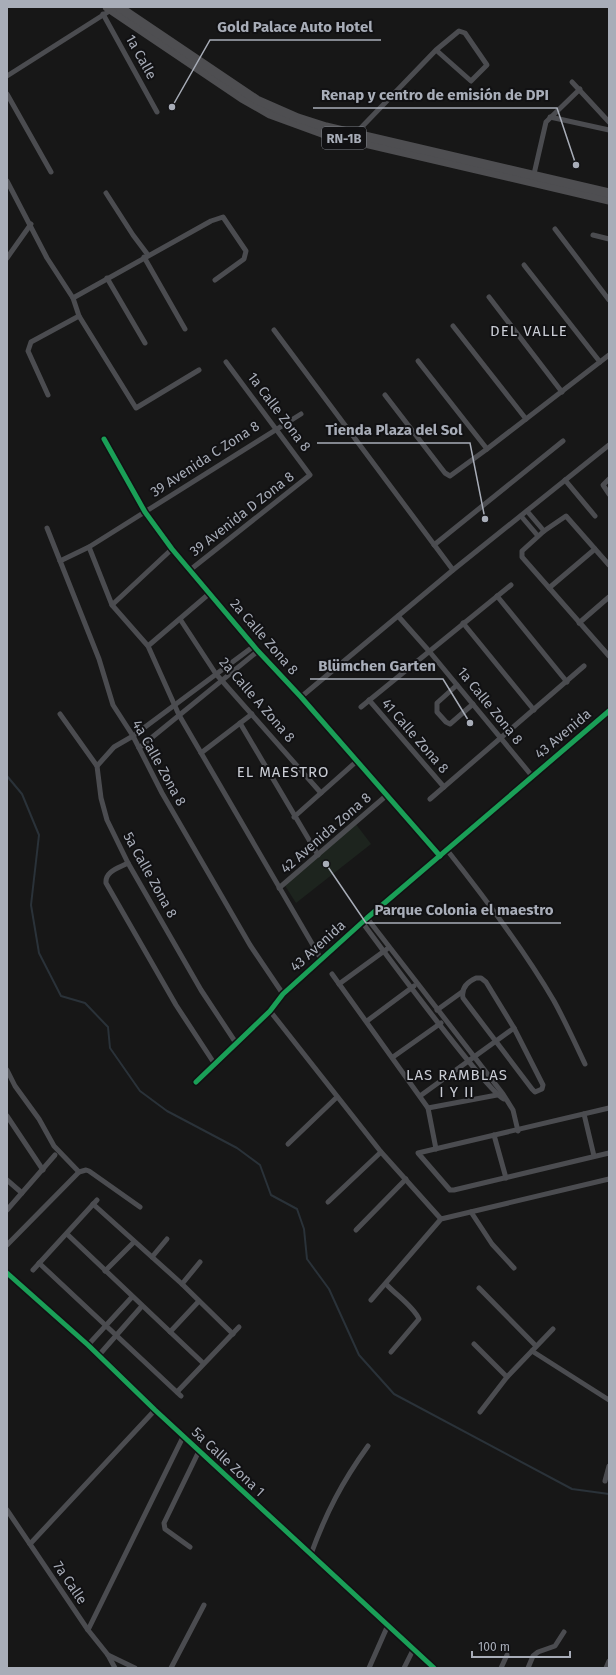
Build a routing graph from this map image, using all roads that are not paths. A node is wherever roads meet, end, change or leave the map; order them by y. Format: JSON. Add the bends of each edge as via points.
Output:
{"nodes":[{"id":1,"x":111,"y":9,"type":"edge"},
{"id":2,"x":436,"y":50,"type":"junction"},
{"id":3,"x":7,"y":76,"type":"edge"},
{"id":4,"x":572,"y":82,"type":"dead end"},
{"id":5,"x":580,"y":90,"type":"junction"},
{"id":6,"x":7,"y":94,"type":"edge"},
{"id":7,"x":157,"y":112,"type":"dead end"},
{"id":8,"x":550,"y":117,"type":"junction"},
{"id":9,"x":609,"y":122,"type":"edge"},
{"id":10,"x":609,"y":130,"type":"edge"},
{"id":11,"x":355,"y":134,"type":"junction"},
{"id":12,"x":51,"y":172,"type":"dead end"},
{"id":13,"x":534,"y":174,"type":"junction"},
{"id":14,"x":7,"y":181,"type":"edge"},
{"id":15,"x":609,"y":192,"type":"edge"},
{"id":16,"x":106,"y":193,"type":"dead end"},
{"id":17,"x":609,"y":200,"type":"edge"},
{"id":18,"x":31,"y":224,"type":"junction"},
{"id":19,"x":555,"y":229,"type":"dead end"},
{"id":20,"x":593,"y":235,"type":"dead end"},
{"id":21,"x":609,"y":239,"type":"edge"},
{"id":22,"x":146,"y":256,"type":"junction"},
{"id":23,"x":7,"y":258,"type":"edge"},
{"id":24,"x":524,"y":265,"type":"dead end"},
{"id":25,"x":107,"y":278,"type":"junction"},
{"id":26,"x":215,"y":280,"type":"dead end"},
{"id":27,"x":489,"y":296,"type":"dead end"},
{"id":28,"x":73,"y":298,"type":"junction"},
{"id":29,"x":609,"y":300,"type":"edge"},
{"id":30,"x":79,"y":316,"type":"junction"},
{"id":31,"x":453,"y":326,"type":"dead end"},
{"id":32,"x":185,"y":329,"type":"dead end"},
{"id":33,"x":274,"y":330,"type":"dead end"},
{"id":34,"x":145,"y":343,"type":"dead end"},
{"id":35,"x":609,"y":355,"type":"edge"},
{"id":36,"x":418,"y":361,"type":"dead end"},
{"id":37,"x":226,"y":362,"type":"dead end"},
{"id":38,"x":600,"y":362,"type":"junction"},
{"id":39,"x":199,"y":370,"type":"dead end"},
{"id":40,"x":562,"y":392,"type":"junction"},
{"id":41,"x":48,"y":394,"type":"dead end"},
{"id":42,"x":385,"y":395,"type":"dead end"},
{"id":43,"x":301,"y":414,"type":"dead end"},
{"id":44,"x":526,"y":419,"type":"junction"},
{"id":45,"x":277,"y":428,"type":"junction"},
{"id":46,"x":104,"y":439,"type":"dead end"},
{"id":47,"x":563,"y":441,"type":"dead end"},
{"id":48,"x":608,"y":448,"type":"edge"},
{"id":49,"x":488,"y":450,"type":"junction"},
{"id":50,"x":309,"y":477,"type":"joint"},
{"id":51,"x":609,"y":479,"type":"edge"},
{"id":52,"x":565,"y":480,"type":"junction"},
{"id":53,"x":609,"y":494,"type":"edge"},
{"id":54,"x":526,"y":511,"type":"junction"},
{"id":55,"x":145,"y":512,"type":"junction"},
{"id":56,"x":521,"y":516,"type":"junction"},
{"id":57,"x":595,"y":516,"type":"dead end"},
{"id":58,"x":47,"y":528,"type":"dead end"},
{"id":59,"x":544,"y":531,"type":"junction"},
{"id":60,"x":538,"y":536,"type":"junction"},
{"id":61,"x":434,"y":545,"type":"junction"},
{"id":62,"x":89,"y":547,"type":"junction"},
{"id":63,"x":172,"y":549,"type":"junction"},
{"id":64,"x":595,"y":549,"type":"junction"},
{"id":65,"x":60,"y":561,"type":"junction"},
{"id":66,"x":609,"y":565,"type":"edge"},
{"id":67,"x":190,"y":570,"type":"junction"},
{"id":68,"x":453,"y":570,"type":"junction"},
{"id":69,"x":511,"y":585,"type":"dead end"},
{"id":70,"x":549,"y":588,"type":"junction"},
{"id":71,"x":210,"y":593,"type":"junction"},
{"id":72,"x":497,"y":596,"type":"junction"},
{"id":73,"x":609,"y":597,"type":"edge"},
{"id":74,"x":112,"y":604,"type":"junction"},
{"id":75,"x":398,"y":616,"type":"junction"},
{"id":76,"x":180,"y":619,"type":"junction"},
{"id":77,"x":463,"y":623,"type":"junction"},
{"id":78,"x":579,"y":623,"type":"junction"},
{"id":79,"x":148,"y":646,"type":"junction"},
{"id":80,"x":254,"y":646,"type":"junction"},
{"id":81,"x":258,"y":651,"type":"junction"},
{"id":82,"x":429,"y":651,"type":"junction"},
{"id":83,"x":609,"y":656,"type":"edge"},
{"id":84,"x":584,"y":666,"type":"dead end"},
{"id":85,"x":216,"y":674,"type":"junction"},
{"id":86,"x":222,"y":682,"type":"junction"},
{"id":87,"x":567,"y":682,"type":"junction"},
{"id":88,"x":457,"y":685,"type":"junction"},
{"id":89,"x":301,"y":697,"type":"junction"},
{"id":90,"x":369,"y":700,"type":"junction"},
{"id":91,"x":473,"y":704,"type":"junction"},
{"id":92,"x":174,"y":706,"type":"junction"},
{"id":93,"x":361,"y":708,"type":"dead end"},
{"id":94,"x":534,"y":710,"type":"junction"},
{"id":95,"x":609,"y":711,"type":"edge"},
{"id":96,"x":60,"y":714,"type":"dead end"},
{"id":97,"x":252,"y":714,"type":"junction"},
{"id":98,"x":179,"y":715,"type":"junction"},
{"id":99,"x":240,"y":724,"type":"junction"},
{"id":100,"x":133,"y":736,"type":"junction"},
{"id":101,"x":501,"y":738,"type":"junction"},
{"id":102,"x":139,"y":748,"type":"junction"},
{"id":103,"x":201,"y":754,"type":"junction"},
{"id":104,"x":357,"y":761,"type":"junction"},
{"id":105,"x":97,"y":766,"type":"junction"},
{"id":106,"x":532,"y":776,"type":"junction"},
{"id":107,"x":444,"y":788,"type":"junction"},
{"id":108,"x":321,"y":793,"type":"junction"},
{"id":109,"x":387,"y":796,"type":"junction"},
{"id":110,"x":430,"y":800,"type":"dead end"},
{"id":111,"x":294,"y":817,"type":"junction"},
{"id":112,"x":447,"y":850,"type":"junction"},
{"id":113,"x":318,"y":855,"type":"junction"},
{"id":114,"x":440,"y":856,"type":"junction"},
{"id":115,"x":128,"y":863,"type":"junction"},
{"id":116,"x":279,"y":888,"type":"junction"},
{"id":117,"x":367,"y":918,"type":"junction"},
{"id":118,"x":362,"y":922,"type":"junction"},
{"id":119,"x":389,"y":947,"type":"junction"},
{"id":120,"x":384,"y":951,"type":"junction"},
{"id":121,"x":322,"y":959,"type":"junction"},
{"id":122,"x":332,"y":974,"type":"dead end"},
{"id":123,"x":339,"y":984,"type":"junction"},
{"id":124,"x":417,"y":984,"type":"junction"},
{"id":125,"x":412,"y":988,"type":"junction"},
{"id":126,"x":462,"y":992,"type":"junction"},
{"id":127,"x":283,"y":994,"type":"junction"},
{"id":128,"x":437,"y":1010,"type":"junction"},
{"id":129,"x":270,"y":1011,"type":"junction"},
{"id":130,"x":445,"y":1020,"type":"junction"},
{"id":131,"x":367,"y":1021,"type":"junction"},
{"id":132,"x":440,"y":1024,"type":"junction"},
{"id":133,"x":514,"y":1028,"type":"junction"},
{"id":134,"x":496,"y":1041,"type":"junction"},
{"id":135,"x":236,"y":1043,"type":"junction"},
{"id":136,"x":393,"y":1057,"type":"junction"},
{"id":137,"x":474,"y":1057,"type":"junction"},
{"id":138,"x":468,"y":1061,"type":"junction"},
{"id":139,"x":214,"y":1063,"type":"junction"},
{"id":140,"x":585,"y":1064,"type":"dead end"},
{"id":141,"x":7,"y":1070,"type":"edge"},
{"id":142,"x":196,"y":1082,"type":"dead end"},
{"id":143,"x":497,"y":1095,"type":"junction"},
{"id":144,"x":420,"y":1096,"type":"junction"},
{"id":145,"x":337,"y":1097,"type":"junction"},
{"id":146,"x":504,"y":1099,"type":"junction"},
{"id":147,"x":428,"y":1108,"type":"junction"},
{"id":148,"x":609,"y":1108,"type":"edge"},
{"id":149,"x":584,"y":1114,"type":"junction"},
{"id":150,"x":7,"y":1116,"type":"edge"},
{"id":151,"x":7,"y":1123,"type":"edge"},
{"id":152,"x":518,"y":1131,"type":"junction"},
{"id":153,"x":18,"y":1133,"type":"junction"},
{"id":154,"x":494,"y":1135,"type":"junction"},
{"id":155,"x":288,"y":1144,"type":"dead end"},
{"id":156,"x":436,"y":1149,"type":"junction"},
{"id":157,"x":381,"y":1152,"type":"junction"},
{"id":158,"x":609,"y":1153,"type":"edge"},
{"id":159,"x":55,"y":1155,"type":"dead end"},
{"id":160,"x":594,"y":1156,"type":"junction"},
{"id":161,"x":42,"y":1170,"type":"junction"},
{"id":162,"x":79,"y":1172,"type":"junction"},
{"id":163,"x":506,"y":1178,"type":"junction"},
{"id":164,"x":406,"y":1179,"type":"junction"},
{"id":165,"x":609,"y":1179,"type":"edge"},
{"id":166,"x":7,"y":1180,"type":"edge"},
{"id":167,"x":22,"y":1193,"type":"junction"},
{"id":168,"x":328,"y":1202,"type":"dead end"},
{"id":169,"x":140,"y":1207,"type":"dead end"},
{"id":170,"x":7,"y":1210,"type":"edge"},
{"id":171,"x":471,"y":1212,"type":"junction"},
{"id":172,"x":441,"y":1219,"type":"junction"},
{"id":173,"x":356,"y":1230,"type":"dead end"},
{"id":174,"x":67,"y":1234,"type":"junction"},
{"id":175,"x":167,"y":1239,"type":"dead end"},
{"id":176,"x":134,"y":1242,"type":"junction"},
{"id":177,"x":7,"y":1245,"type":"edge"},
{"id":178,"x":152,"y":1257,"type":"junction"},
{"id":179,"x":200,"y":1262,"type":"dead end"},
{"id":180,"x":40,"y":1263,"type":"junction"},
{"id":181,"x":514,"y":1268,"type":"dead end"},
{"id":182,"x":33,"y":1270,"type":"dead end"},
{"id":183,"x":105,"y":1271,"type":"junction"},
{"id":184,"x":7,"y":1273,"type":"edge"},
{"id":185,"x":182,"y":1284,"type":"junction"},
{"id":186,"x":386,"y":1284,"type":"junction"},
{"id":187,"x":479,"y":1288,"type":"dead end"},
{"id":188,"x":132,"y":1297,"type":"junction"},
{"id":189,"x":370,"y":1300,"type":"dead end"},
{"id":190,"x":199,"y":1301,"type":"junction"},
{"id":191,"x":142,"y":1306,"type":"junction"},
{"id":192,"x":105,"y":1326,"type":"junction"},
{"id":193,"x":239,"y":1327,"type":"dead end"},
{"id":194,"x":553,"y":1329,"type":"dead end"},
{"id":195,"x":170,"y":1332,"type":"junction"},
{"id":196,"x":233,"y":1334,"type":"junction"},
{"id":197,"x":116,"y":1335,"type":"junction"},
{"id":198,"x":474,"y":1344,"type":"dead end"},
{"id":199,"x":88,"y":1345,"type":"junction"},
{"id":200,"x":536,"y":1346,"type":"junction"},
{"id":201,"x":532,"y":1351,"type":"junction"},
{"id":202,"x":391,"y":1352,"type":"dead end"},
{"id":203,"x":99,"y":1355,"type":"junction"},
{"id":204,"x":203,"y":1363,"type":"junction"},
{"id":205,"x":507,"y":1377,"type":"junction"},
{"id":206,"x":177,"y":1392,"type":"junction"},
{"id":207,"x":181,"y":1396,"type":"dead end"},
{"id":208,"x":609,"y":1400,"type":"edge"},
{"id":209,"x":155,"y":1410,"type":"junction"},
{"id":210,"x":480,"y":1412,"type":"dead end"},
{"id":211,"x":184,"y":1437,"type":"junction"},
{"id":212,"x":368,"y":1446,"type":"dead end"},
{"id":213,"x":199,"y":1450,"type":"junction"},
{"id":214,"x":609,"y":1466,"type":"edge"},
{"id":215,"x":605,"y":1481,"type":"dead end"},
{"id":216,"x":7,"y":1510,"type":"edge"},
{"id":217,"x":30,"y":1544,"type":"junction"},
{"id":218,"x":190,"y":1547,"type":"dead end"},
{"id":219,"x":311,"y":1554,"type":"junction"},
{"id":220,"x":204,"y":1605,"type":"dead end"},
{"id":221,"x":388,"y":1624,"type":"junction"},
{"id":222,"x":88,"y":1630,"type":"junction"},
{"id":223,"x":564,"y":1632,"type":"dead end"},
{"id":224,"x":414,"y":1648,"type":"junction"},
{"id":225,"x":108,"y":1655,"type":"junction"},
{"id":226,"x":507,"y":1656,"type":"dead end"},
{"id":227,"x":609,"y":1661,"type":"edge"},
{"id":228,"x":114,"y":1668,"type":"edge"},
{"id":229,"x":135,"y":1668,"type":"edge"},
{"id":230,"x":171,"y":1668,"type":"edge"},
{"id":231,"x":369,"y":1668,"type":"edge"},
{"id":232,"x":404,"y":1668,"type":"edge"},
{"id":233,"x":434,"y":1668,"type":"edge"},
{"id":234,"x":501,"y":1668,"type":"edge"},
{"id":235,"x":528,"y":1668,"type":"edge"},
{"id":236,"x":606,"y":1668,"type":"edge"}],
"edges":[{"from":1,"to":3,"type":"street"},
{"from":1,"to":7,"type":"street","name":"1a Calle"},
{"from":1,"to":11,"type":"highway","number":"RN-1B","via":[[257,100],[298,118]]},
{"from":1,"to":17,"type":"highway","number":"RN-1B","via":[[242,98],[294,124],[322,133]]},
{"from":2,"to":2,"type":"street","via":[[459,31],[465,33],[487,65],[471,82]]},
{"from":2,"to":11,"type":"street"},
{"from":4,"to":5,"type":"street"},
{"from":5,"to":8,"type":"street"},
{"from":5,"to":9,"type":"street"},
{"from":6,"to":12,"type":"street"},
{"from":8,"to":10,"type":"street"},
{"from":8,"to":13,"type":"street","via":[[546,122]]},
{"from":11,"to":13,"type":"highway","number":"RN-1B"},
{"from":13,"to":15,"type":"highway","number":"RN-1B"},
{"from":14,"to":18,"type":"street"},
{"from":16,"to":22,"type":"street"},
{"from":18,"to":23,"type":"street"},
{"from":18,"to":28,"type":"street","via":[[46,258]]},
{"from":19,"to":29,"type":"street"},
{"from":20,"to":21,"type":"street"},
{"from":22,"to":25,"type":"street"},
{"from":22,"to":26,"type":"street","via":[[223,217],[247,255]]},
{"from":22,"to":32,"type":"street"},
{"from":24,"to":38,"type":"street"},
{"from":25,"to":28,"type":"street"},
{"from":25,"to":34,"type":"street"},
{"from":27,"to":40,"type":"street"},
{"from":28,"to":30,"type":"street"},
{"from":30,"to":39,"type":"street","via":[[136,408]]},
{"from":30,"to":41,"type":"street","via":[[31,342],[28,347]]},
{"from":31,"to":44,"type":"street"},
{"from":33,"to":61,"type":"street"},
{"from":35,"to":38,"type":"street"},
{"from":36,"to":49,"type":"street"},
{"from":37,"to":45,"type":"street","name":"1a Calle Zona 8"},
{"from":38,"to":40,"type":"street"},
{"from":40,"to":44,"type":"street"},
{"from":42,"to":49,"type":"street","via":[[448,476]]},
{"from":43,"to":45,"type":"street","name":"39 Avenida C Zona 8"},
{"from":44,"to":49,"type":"street"},
{"from":45,"to":50,"type":"street","name":"1a Calle Zona 8","via":[[309,472]]},
{"from":45,"to":55,"type":"street","name":"39 Avenida C Zona 8"},
{"from":46,"to":55,"type":"street","name":"2a Calle Zona 8"},
{"from":47,"to":61,"type":"street"},
{"from":48,"to":52,"type":"street"},
{"from":50,"to":67,"type":"street","name":"39 Avenida D Zona 8"},
{"from":51,"to":53,"type":"street","via":[[603,485]]},
{"from":52,"to":54,"type":"street"},
{"from":52,"to":57,"type":"street"},
{"from":54,"to":56,"type":"street"},
{"from":54,"to":59,"type":"street"},
{"from":55,"to":62,"type":"street","name":"39 Avenida C Zona 8"},
{"from":55,"to":63,"type":"street","name":"2a Calle Zona 8"},
{"from":56,"to":60,"type":"street"},
{"from":56,"to":68,"type":"street"},
{"from":58,"to":65,"type":"street","name":"4a Calle Zona 8"},
{"from":59,"to":60,"type":"street"},
{"from":59,"to":64,"type":"street","via":[[564,516],[568,516]]},
{"from":60,"to":70,"type":"street","via":[[522,551],[522,557]]},
{"from":61,"to":68,"type":"street"},
{"from":62,"to":65,"type":"street","name":"39 Avenida C Zona 8"},
{"from":62,"to":74,"type":"street"},
{"from":63,"to":67,"type":"street","name":"2a Calle Zona 8"},
{"from":63,"to":74,"type":"street","name":"39 Avenida D Zona 8"},
{"from":64,"to":66,"type":"street"},
{"from":64,"to":70,"type":"street"},
{"from":65,"to":100,"type":"street","name":"4a Calle Zona 8","via":[[99,659],[113,705]]},
{"from":67,"to":71,"type":"street","name":"2a Calle Zona 8"},
{"from":68,"to":75,"type":"street"},
{"from":69,"to":72,"type":"street"},
{"from":70,"to":78,"type":"street"},
{"from":71,"to":76,"type":"street"},
{"from":71,"to":80,"type":"street","name":"2a Calle Zona 8"},
{"from":72,"to":77,"type":"street"},
{"from":72,"to":87,"type":"street"},
{"from":73,"to":78,"type":"street"},
{"from":74,"to":79,"type":"street"},
{"from":75,"to":82,"type":"street","name":"1a Calle Zona 8"},
{"from":75,"to":89,"type":"street"},
{"from":76,"to":79,"type":"street"},
{"from":76,"to":85,"type":"street","name":"2a Calle A Zona 8"},
{"from":77,"to":82,"type":"street"},
{"from":77,"to":94,"type":"street"},
{"from":78,"to":83,"type":"street"},
{"from":79,"to":92,"type":"street"},
{"from":80,"to":81,"type":"street","name":"2a Calle Zona 8"},
{"from":80,"to":85,"type":"street"},
{"from":81,"to":86,"type":"street"},
{"from":81,"to":89,"type":"street","name":"2a Calle Zona 8"},
{"from":82,"to":88,"type":"street","name":"1a Calle Zona 8"},
{"from":82,"to":90,"type":"street"},
{"from":84,"to":87,"type":"street"},
{"from":85,"to":86,"type":"street","name":"2a Calle A Zona 8"},
{"from":85,"to":92,"type":"street"},
{"from":86,"to":97,"type":"street","name":"2a Calle A Zona 8"},
{"from":86,"to":98,"type":"street"},
{"from":87,"to":94,"type":"street"},
{"from":88,"to":91,"type":"street","name":"1a Calle Zona 8"},
{"from":88,"to":91,"type":"street","via":[[438,703],[437,712],[450,724]]},
{"from":89,"to":104,"type":"street","name":"2a Calle Zona 8"},
{"from":90,"to":93,"type":"street"},
{"from":90,"to":107,"type":"street","name":"41 Calle Zona 8"},
{"from":91,"to":101,"type":"street","name":"1a Calle Zona 8"},
{"from":92,"to":98,"type":"street"},
{"from":92,"to":100,"type":"street"},
{"from":94,"to":101,"type":"street"},
{"from":95,"to":106,"type":"street","name":"43 Avenida"},
{"from":96,"to":105,"type":"street","name":"5a Calle Zona 8"},
{"from":97,"to":99,"type":"street"},
{"from":97,"to":108,"type":"street","name":"2a Calle A Zona 8"},
{"from":98,"to":102,"type":"street"},
{"from":98,"to":103,"type":"street"},
{"from":99,"to":103,"type":"street"},
{"from":99,"to":111,"type":"street"},
{"from":100,"to":102,"type":"street","name":"4a Calle Zona 8"},
{"from":100,"to":105,"type":"street","via":[[114,747]]},
{"from":101,"to":106,"type":"street","name":"1a Calle Zona 8"},
{"from":101,"to":107,"type":"street"},
{"from":102,"to":127,"type":"street","name":"4a Calle Zona 8","via":[[154,780],[250,945]]},
{"from":103,"to":116,"type":"street"},
{"from":104,"to":108,"type":"street"},
{"from":104,"to":109,"type":"street","name":"2a Calle Zona 8"},
{"from":105,"to":115,"type":"street","name":"5a Calle Zona 8","via":[[107,820]]},
{"from":106,"to":112,"type":"street","name":"43 Avenida"},
{"from":107,"to":110,"type":"street"},
{"from":108,"to":111,"type":"street"},
{"from":109,"to":113,"type":"street","name":"42 Avenida Zona 8"},
{"from":109,"to":114,"type":"street","name":"2a Calle Zona 8"},
{"from":111,"to":113,"type":"street"},
{"from":112,"to":114,"type":"street","name":"43 Avenida"},
{"from":112,"to":140,"type":"street","via":[[497,915],[536,972],[554,1001]]},
{"from":113,"to":116,"type":"street","name":"42 Avenida Zona 8"},
{"from":114,"to":117,"type":"street","name":"43 Avenida"},
{"from":115,"to":135,"type":"street","name":"5a Calle Zona 8","via":[[201,990]]},
{"from":115,"to":139,"type":"street","via":[[111,872],[106,883],[176,1005]]},
{"from":116,"to":121,"type":"street"},
{"from":117,"to":118,"type":"street","name":"43 Avenida"},
{"from":117,"to":119,"type":"street"},
{"from":118,"to":120,"type":"street"},
{"from":118,"to":121,"type":"street","name":"43 Avenida"},
{"from":119,"to":120,"type":"street"},
{"from":119,"to":124,"type":"street"},
{"from":120,"to":123,"type":"street"},
{"from":120,"to":125,"type":"street"},
{"from":121,"to":127,"type":"street","name":"43 Avenida"},
{"from":122,"to":123,"type":"street"},
{"from":123,"to":131,"type":"street"},
{"from":124,"to":125,"type":"street"},
{"from":124,"to":128,"type":"street"},
{"from":125,"to":131,"type":"street"},
{"from":125,"to":132,"type":"street"},
{"from":126,"to":128,"type":"street"},
{"from":126,"to":133,"type":"street","via":[[470,980],[481,978]]},
{"from":126,"to":134,"type":"street","via":[[463,998]]},
{"from":127,"to":129,"type":"street","name":"43 Avenida"},
{"from":128,"to":130,"type":"street"},
{"from":129,"to":135,"type":"street","name":"43 Avenida"},
{"from":129,"to":145,"type":"street"},
{"from":130,"to":132,"type":"street"},
{"from":130,"to":137,"type":"street"},
{"from":131,"to":136,"type":"street"},
{"from":132,"to":136,"type":"street"},
{"from":132,"to":138,"type":"street"},
{"from":133,"to":134,"type":"street"},
{"from":133,"to":134,"type":"street","via":[[543,1085],[539,1092],[532,1089]]},
{"from":134,"to":137,"type":"street"},
{"from":135,"to":139,"type":"street","name":"43 Avenida"},
{"from":136,"to":144,"type":"street"},
{"from":137,"to":138,"type":"street"},
{"from":137,"to":146,"type":"street","via":[[503,1094]]},
{"from":138,"to":143,"type":"street"},
{"from":138,"to":144,"type":"street"},
{"from":139,"to":142,"type":"street","name":"43 Avenida"},
{"from":141,"to":162,"type":"street","via":[[15,1086],[40,1118],[54,1146]]},
{"from":143,"to":146,"type":"street"},
{"from":143,"to":147,"type":"street"},
{"from":144,"to":147,"type":"street"},
{"from":145,"to":155,"type":"street"},
{"from":145,"to":157,"type":"street"},
{"from":146,"to":152,"type":"street","via":[[513,1110]]},
{"from":147,"to":156,"type":"street"},
{"from":148,"to":149,"type":"street"},
{"from":149,"to":152,"type":"street"},
{"from":149,"to":160,"type":"street"},
{"from":150,"to":153,"type":"street"},
{"from":151,"to":153,"type":"street"},
{"from":152,"to":154,"type":"street"},
{"from":153,"to":161,"type":"street"},
{"from":154,"to":156,"type":"street"},
{"from":154,"to":163,"type":"street"},
{"from":156,"to":163,"type":"street","via":[[418,1154],[452,1190]]},
{"from":157,"to":164,"type":"street"},
{"from":157,"to":168,"type":"street"},
{"from":158,"to":160,"type":"street"},
{"from":159,"to":161,"type":"street"},
{"from":160,"to":163,"type":"street"},
{"from":161,"to":167,"type":"street"},
{"from":162,"to":169,"type":"street","via":[[89,1171]]},
{"from":162,"to":177,"type":"street"},
{"from":164,"to":172,"type":"street"},
{"from":164,"to":173,"type":"street"},
{"from":165,"to":171,"type":"street"},
{"from":166,"to":167,"type":"street"},
{"from":167,"to":170,"type":"street"},
{"from":171,"to":172,"type":"street"},
{"from":171,"to":181,"type":"street","via":[[492,1244]]},
{"from":172,"to":186,"type":"street"},
{"from":174,"to":176,"type":"street","via":[[95,1202]]},
{"from":174,"to":180,"type":"street"},
{"from":174,"to":183,"type":"street"},
{"from":175,"to":178,"type":"street"},
{"from":176,"to":178,"type":"street"},
{"from":176,"to":183,"type":"street"},
{"from":178,"to":185,"type":"street"},
{"from":179,"to":185,"type":"street"},
{"from":180,"to":182,"type":"street"},
{"from":180,"to":192,"type":"street"},
{"from":183,"to":188,"type":"street"},
{"from":184,"to":199,"type":"street","name":"5a Calle Zona 1"},
{"from":185,"to":190,"type":"street"},
{"from":186,"to":189,"type":"street"},
{"from":186,"to":202,"type":"street","via":[[410,1306],[419,1319]]},
{"from":187,"to":200,"type":"street"},
{"from":188,"to":191,"type":"street"},
{"from":188,"to":192,"type":"street"},
{"from":190,"to":195,"type":"street"},
{"from":190,"to":196,"type":"street"},
{"from":191,"to":195,"type":"street"},
{"from":191,"to":197,"type":"street"},
{"from":192,"to":197,"type":"street"},
{"from":192,"to":199,"type":"street"},
{"from":193,"to":196,"type":"street"},
{"from":194,"to":200,"type":"street"},
{"from":195,"to":204,"type":"street"},
{"from":196,"to":204,"type":"street"},
{"from":197,"to":203,"type":"street"},
{"from":197,"to":206,"type":"street"},
{"from":198,"to":205,"type":"street"},
{"from":199,"to":203,"type":"street","name":"5a Calle Zona 1"},
{"from":200,"to":201,"type":"street"},
{"from":201,"to":205,"type":"street"},
{"from":201,"to":208,"type":"street"},
{"from":203,"to":209,"type":"street","name":"5a Calle Zona 1"},
{"from":204,"to":206,"type":"street"},
{"from":205,"to":210,"type":"street"},
{"from":206,"to":207,"type":"street"},
{"from":209,"to":211,"type":"street","name":"5a Calle Zona 1"},
{"from":209,"to":217,"type":"street"},
{"from":211,"to":213,"type":"street","name":"5a Calle Zona 1"},
{"from":211,"to":222,"type":"street"},
{"from":212,"to":219,"type":"street","via":[[330,1507]]},
{"from":213,"to":218,"type":"street","via":[[164,1523],[165,1529]]},
{"from":213,"to":219,"type":"street","name":"5a Calle Zona 1"},
{"from":214,"to":215,"type":"street"},
{"from":216,"to":217,"type":"street","name":"7a Calle"},
{"from":217,"to":222,"type":"street","name":"7a Calle"},
{"from":219,"to":221,"type":"street","name":"5a Calle Zona 1"},
{"from":220,"to":230,"type":"street"},
{"from":221,"to":224,"type":"street","name":"5a Calle Zona 1"},
{"from":221,"to":231,"type":"street"},
{"from":222,"to":225,"type":"street","name":"7a Calle"},
{"from":223,"to":235,"type":"street","via":[[555,1646],[543,1649],[533,1656]]},
{"from":224,"to":232,"type":"street"},
{"from":224,"to":233,"type":"street","name":"5a Calle Zona 1"},
{"from":225,"to":228,"type":"street","name":"7a Calle"},
{"from":225,"to":229,"type":"street"},
{"from":226,"to":234,"type":"street"},
{"from":227,"to":236,"type":"street"}]}
